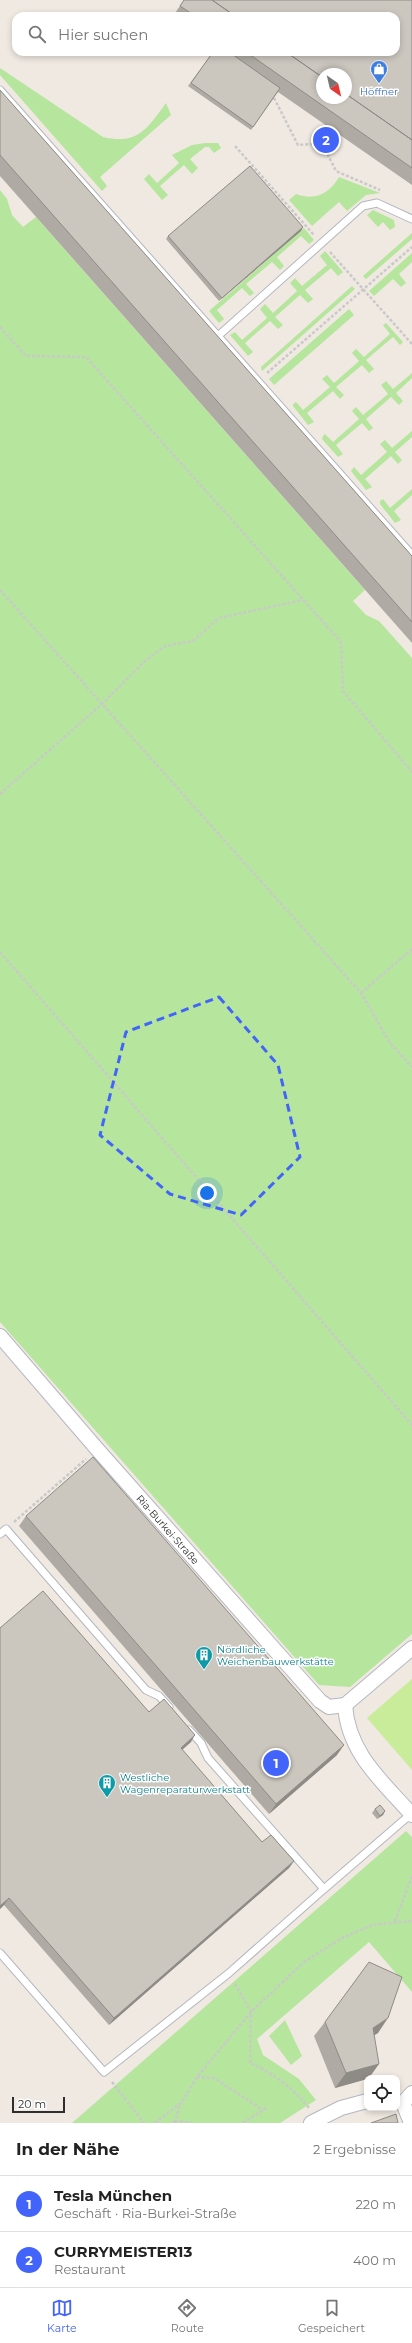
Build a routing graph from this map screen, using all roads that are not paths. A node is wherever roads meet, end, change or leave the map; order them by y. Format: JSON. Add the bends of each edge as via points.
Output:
{"nodes":[{"id":1,"x":0,"y":90,"type":"edge"},
{"id":2,"x":412,"y":219,"type":"edge"},
{"id":3,"x":218,"y":336,"type":"junction"},
{"id":4,"x":412,"y":555,"type":"edge"},
{"id":5,"x":0,"y":1336,"type":"edge"},
{"id":6,"x":0,"y":1534,"type":"edge"},
{"id":7,"x":412,"y":1648,"type":"edge"},
{"id":8,"x":345,"y":1705,"type":"junction"},
{"id":9,"x":174,"y":1714,"type":"edge"},
{"id":10,"x":185,"y":1726,"type":"edge"},
{"id":11,"x":412,"y":1814,"type":"edge"},
{"id":12,"x":324,"y":1889,"type":"junction"},
{"id":13,"x":0,"y":1953,"type":"edge"},
{"id":14,"x":404,"y":2100,"type":"edge"},
{"id":15,"x":364,"y":2102,"type":"edge"},
{"id":16,"x":314,"y":2121,"type":"edge"},
{"id":17,"x":411,"y":2123,"type":"edge"}],
"edges":[{"from":1,"to":3,"type":"lane"},
{"from":2,"to":3,"type":"lane","via":[[377,203],[363,206]]},
{"from":3,"to":4,"type":"lane"},
{"from":5,"to":8,"type":"street","name":"Ria-Burkei-Straße","via":[[97,1450],[320,1701],[329,1707]]},
{"from":6,"to":9,"type":"lane","via":[[6,1529],[146,1690],[159,1696]]},
{"from":7,"to":8,"type":"street"},
{"from":8,"to":11,"type":"street","via":[[347,1726],[361,1757]]},
{"from":10,"to":12,"type":"lane","via":[[201,1743],[208,1758]]},
{"from":11,"to":12,"type":"lane"},
{"from":12,"to":13,"type":"lane","via":[[229,1973],[104,2072]]},
{"from":14,"to":17,"type":"street"},
{"from":15,"to":16,"type":"street","via":[[341,2108]]}]}
